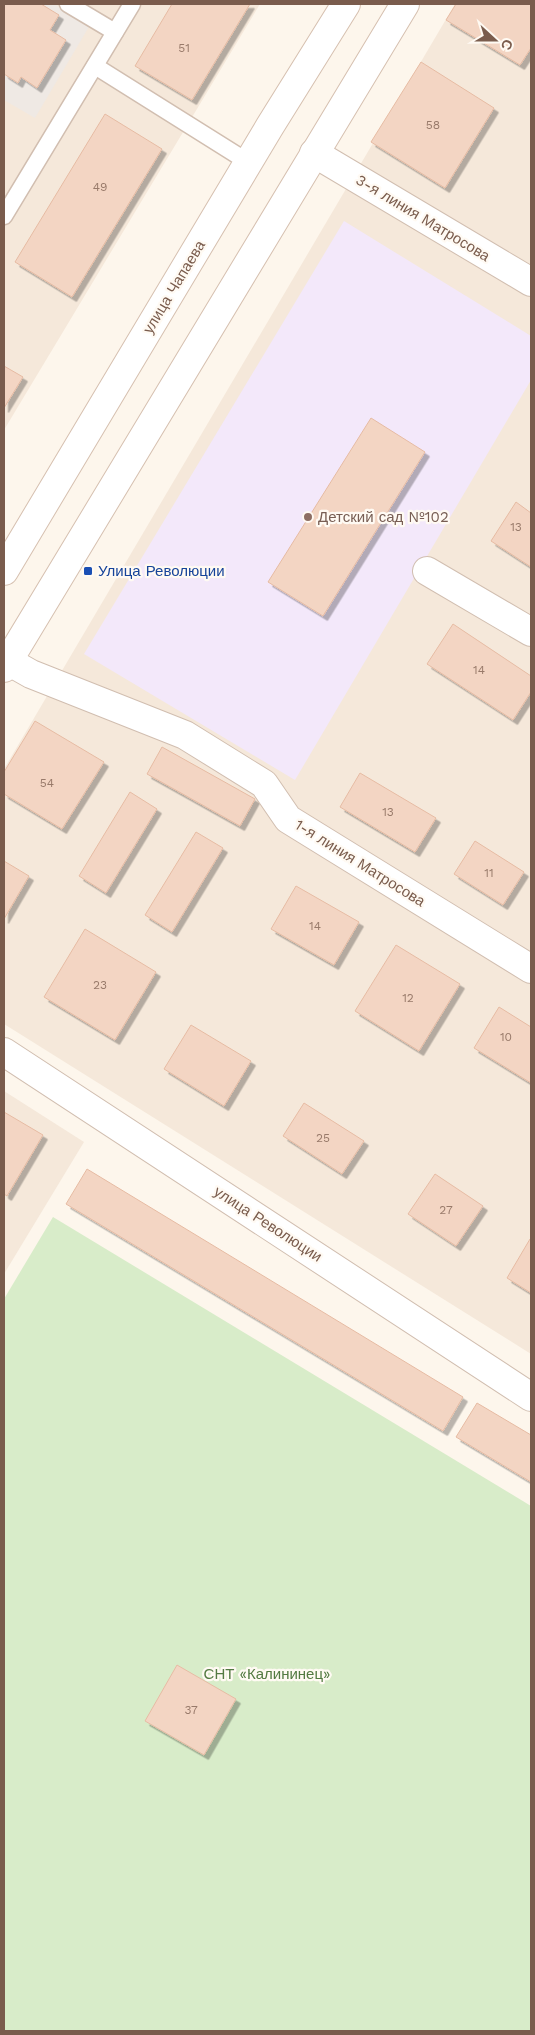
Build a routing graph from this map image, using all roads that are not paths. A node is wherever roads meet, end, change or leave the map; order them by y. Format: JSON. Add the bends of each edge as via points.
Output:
{"nodes":[{"id":1,"x":68,"y":4,"type":"edge"},
{"id":2,"x":132,"y":4,"type":"edge"},
{"id":3,"x":346,"y":4,"type":"edge"},
{"id":4,"x":405,"y":4,"type":"edge"},
{"id":5,"x":115,"y":32,"type":"junction"},
{"id":6,"x":95,"y":66,"type":"junction"},
{"id":7,"x":314,"y":153,"type":"junction"},
{"id":8,"x":248,"y":162,"type":"junction"},
{"id":9,"x":4,"y":216,"type":"edge"},
{"id":10,"x":531,"y":282,"type":"edge"},
{"id":11,"x":4,"y":571,"type":"edge"},
{"id":12,"x":427,"y":571,"type":"dead end"},
{"id":13,"x":531,"y":632,"type":"edge"},
{"id":14,"x":6,"y":665,"type":"edge"},
{"id":15,"x":531,"y":969,"type":"edge"},
{"id":16,"x":4,"y":1052,"type":"edge"},
{"id":17,"x":531,"y":1397,"type":"edge"}],
"edges":[{"from":1,"to":5,"type":"lane"},
{"from":2,"to":5,"type":"lane"},
{"from":3,"to":8,"type":"street","name":"улица Чапаева"},
{"from":4,"to":7,"type":"street"},
{"from":5,"to":6,"type":"lane"},
{"from":6,"to":8,"type":"lane"},
{"from":6,"to":9,"type":"lane"},
{"from":7,"to":10,"type":"street","name":"3-я линия Матросова"},
{"from":7,"to":14,"type":"street"},
{"from":8,"to":11,"type":"street","name":"улица Чапаева"},
{"from":12,"to":13,"type":"street"},
{"from":14,"to":15,"type":"street","name":"1-я линия Матросова","via":[[185,735],[264,784],[288,819]]},
{"from":16,"to":17,"type":"street","name":"улица Революции"}]}
